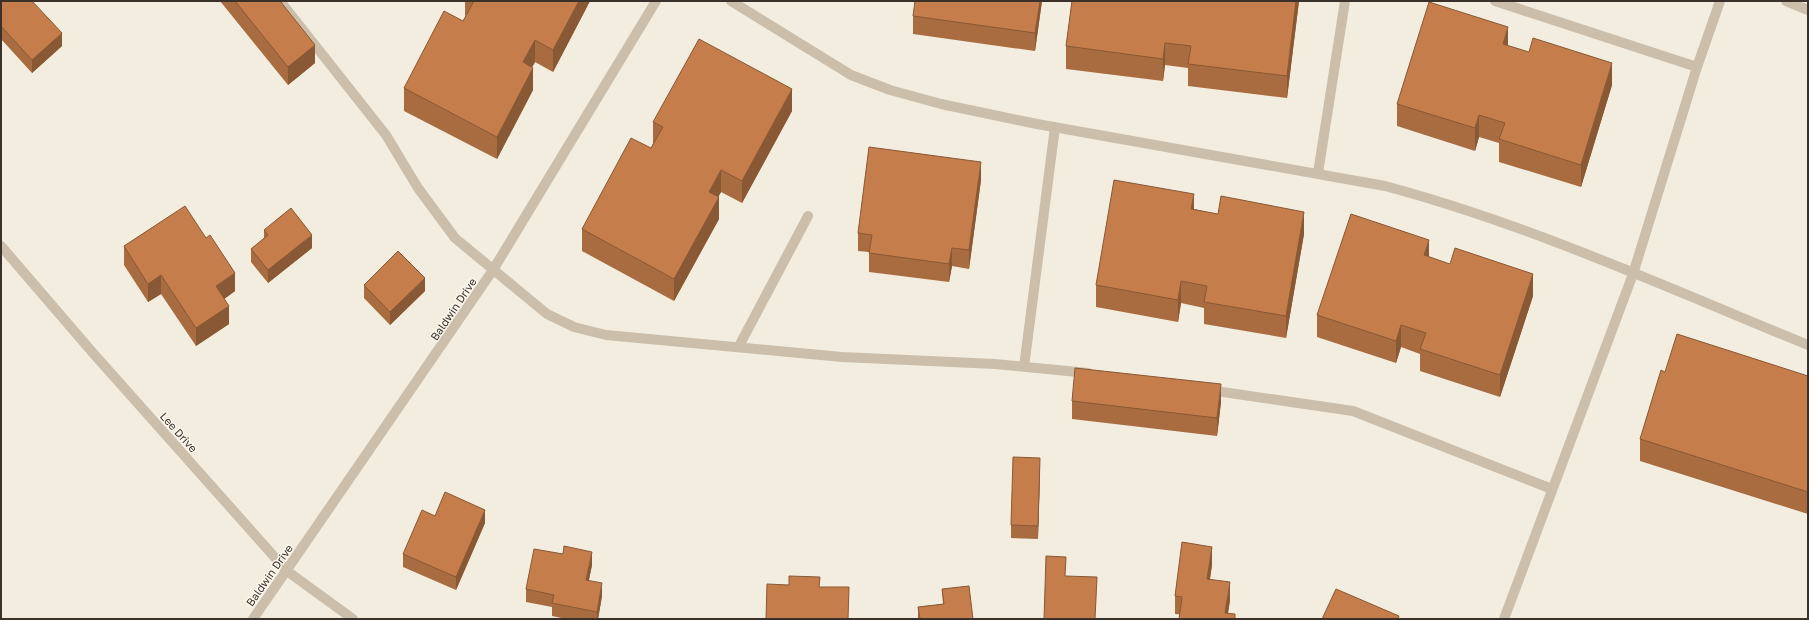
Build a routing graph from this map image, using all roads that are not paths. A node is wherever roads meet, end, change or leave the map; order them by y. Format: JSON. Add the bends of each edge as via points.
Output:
{"nodes":[{"id":1,"x":280,"y":1,"type":"edge"},
{"id":2,"x":656,"y":1,"type":"edge"},
{"id":3,"x":731,"y":1,"type":"edge"},
{"id":4,"x":1345,"y":1,"type":"edge"},
{"id":5,"x":1494,"y":1,"type":"edge"},
{"id":6,"x":1720,"y":1,"type":"edge"},
{"id":7,"x":1786,"y":1,"type":"edge"},
{"id":8,"x":1808,"y":10,"type":"edge"},
{"id":9,"x":1697,"y":66,"type":"junction"},
{"id":10,"x":1055,"y":127,"type":"junction"},
{"id":11,"x":1318,"y":173,"type":"junction"},
{"id":12,"x":808,"y":216,"type":"dead end"},
{"id":13,"x":1,"y":246,"type":"edge"},
{"id":14,"x":494,"y":270,"type":"junction"},
{"id":15,"x":1633,"y":274,"type":"junction"},
{"id":16,"x":1808,"y":345,"type":"edge"},
{"id":17,"x":739,"y":346,"type":"junction"},
{"id":18,"x":1024,"y":366,"type":"junction"},
{"id":19,"x":1099,"y":375,"type":"edge"},
{"id":20,"x":1202,"y":389,"type":"edge"},
{"id":21,"x":1552,"y":489,"type":"junction"},
{"id":22,"x":287,"y":571,"type":"junction"},
{"id":23,"x":253,"y":619,"type":"edge"},
{"id":24,"x":353,"y":619,"type":"edge"},
{"id":25,"x":1504,"y":619,"type":"edge"}],
"edges":[{"from":1,"to":14,"type":"street","via":[[386,135],[438,218],[455,238]]},
{"from":2,"to":14,"type":"street","name":"Baldwin Drive"},
{"from":3,"to":10,"type":"street","via":[[851,75],[890,90],[941,104]]},
{"from":4,"to":11,"type":"street"},
{"from":5,"to":9,"type":"street"},
{"from":6,"to":9,"type":"street"},
{"from":7,"to":8,"type":"street"},
{"from":9,"to":15,"type":"street"},
{"from":10,"to":11,"type":"street"},
{"from":10,"to":18,"type":"street"},
{"from":11,"to":15,"type":"street","via":[[1385,186],[1466,209],[1586,252]]},
{"from":12,"to":17,"type":"street"},
{"from":13,"to":22,"type":"street","name":"Lee Drive"},
{"from":14,"to":17,"type":"street","via":[[547,314],[574,327],[606,335]]},
{"from":14,"to":22,"type":"street","name":"Baldwin Drive"},
{"from":15,"to":16,"type":"street"},
{"from":15,"to":21,"type":"street"},
{"from":17,"to":18,"type":"street","via":[[842,357]]},
{"from":18,"to":19,"type":"street"},
{"from":20,"to":21,"type":"street","via":[[1353,410]]},
{"from":21,"to":25,"type":"street"},
{"from":22,"to":23,"type":"street","name":"Baldwin Drive"},
{"from":22,"to":24,"type":"street","name":"Lee Drive"}]}
